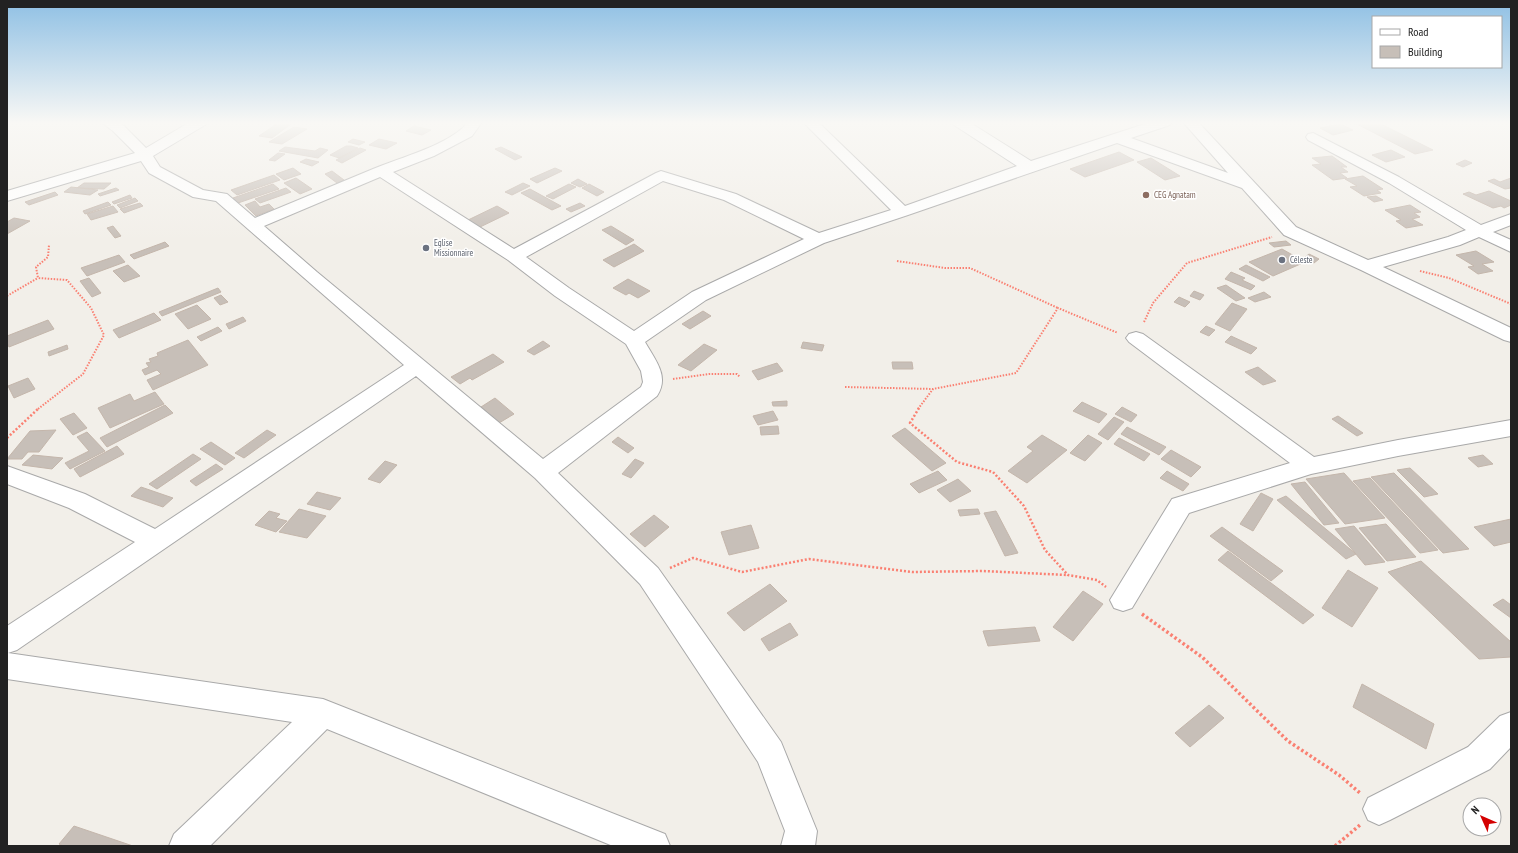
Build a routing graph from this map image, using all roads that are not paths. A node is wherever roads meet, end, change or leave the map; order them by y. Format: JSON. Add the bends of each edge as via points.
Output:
{"nodes":[{"id":1,"x":122,"y":162,"type":"edge"},
{"id":2,"x":149,"y":162,"type":"edge"},
{"id":3,"x":405,"y":162,"type":"edge"},
{"id":4,"x":851,"y":162,"type":"edge"},
{"id":5,"x":1021,"y":162,"type":"edge"},
{"id":6,"x":1045,"y":162,"type":"edge"},
{"id":7,"x":1184,"y":162,"type":"edge"},
{"id":8,"x":1227,"y":162,"type":"edge"},
{"id":9,"x":1360,"y":162,"type":"edge"},
{"id":10,"x":1029,"y":167,"type":"junction"},
{"id":11,"x":382,"y":170,"type":"junction"},
{"id":12,"x":1248,"y":185,"type":"junction"},
{"id":13,"x":7,"y":196,"type":"edge"},
{"id":14,"x":902,"y":212,"type":"junction"},
{"id":15,"x":1511,"y":219,"type":"edge"},
{"id":16,"x":252,"y":225,"type":"junction"},
{"id":17,"x":1479,"y":231,"type":"junction"},
{"id":18,"x":829,"y":235,"type":"junction"},
{"id":19,"x":1511,"y":247,"type":"edge"},
{"id":20,"x":514,"y":256,"type":"junction"},
{"id":21,"x":1367,"y":266,"type":"junction"},
{"id":22,"x":1511,"y":336,"type":"edge"},
{"id":23,"x":1136,"y":338,"type":"road end"},
{"id":24,"x":634,"y":340,"type":"junction"},
{"id":25,"x":418,"y":366,"type":"junction"},
{"id":26,"x":1511,"y":428,"type":"edge"},
{"id":27,"x":1310,"y":466,"type":"junction"},
{"id":28,"x":543,"y":472,"type":"junction"},
{"id":29,"x":7,"y":475,"type":"edge"},
{"id":30,"x":156,"y":541,"type":"junction"},
{"id":31,"x":1123,"y":600,"type":"road end"},
{"id":32,"x":7,"y":641,"type":"edge"},
{"id":33,"x":7,"y":666,"type":"edge"},
{"id":34,"x":323,"y":713,"type":"junction"},
{"id":35,"x":1511,"y":726,"type":"edge"},
{"id":36,"x":1379,"y":809,"type":"road end"},
{"id":37,"x":186,"y":846,"type":"edge"},
{"id":38,"x":653,"y":846,"type":"edge"},
{"id":39,"x":798,"y":846,"type":"edge"}],
"edges":[{"from":1,"to":13,"type":"street"},
{"from":2,"to":16,"type":"street","via":[[154,170],[199,194],[221,197]]},
{"from":3,"to":11,"type":"street"},
{"from":4,"to":14,"type":"street"},
{"from":5,"to":10,"type":"street"},
{"from":6,"to":10,"type":"street"},
{"from":7,"to":12,"type":"street"},
{"from":8,"to":12,"type":"street"},
{"from":9,"to":17,"type":"street"},
{"from":10,"to":14,"type":"street"},
{"from":11,"to":16,"type":"street"},
{"from":11,"to":20,"type":"street"},
{"from":12,"to":21,"type":"street","via":[[1290,231]]},
{"from":14,"to":18,"type":"street"},
{"from":15,"to":17,"type":"street"},
{"from":16,"to":25,"type":"street"},
{"from":17,"to":19,"type":"street"},
{"from":17,"to":21,"type":"street","via":[[1454,241]]},
{"from":18,"to":20,"type":"street","via":[[730,197],[661,176]]},
{"from":18,"to":24,"type":"street","via":[[699,296]]},
{"from":20,"to":24,"type":"street"},
{"from":21,"to":22,"type":"street"},
{"from":23,"to":27,"type":"street"},
{"from":24,"to":28,"type":"street","via":[[651,371],[653,382],[650,391]]},
{"from":25,"to":28,"type":"street"},
{"from":25,"to":30,"type":"street"},
{"from":26,"to":27,"type":"street"},
{"from":27,"to":31,"type":"street","via":[[1181,506]]},
{"from":28,"to":39,"type":"street","via":[[649,576],[770,753],[800,831]]},
{"from":29,"to":30,"type":"street","via":[[77,501]]},
{"from":30,"to":32,"type":"street"},
{"from":33,"to":34,"type":"street"},
{"from":34,"to":37,"type":"street"},
{"from":34,"to":38,"type":"street"},
{"from":35,"to":36,"type":"street","via":[[1479,758]]}]}
